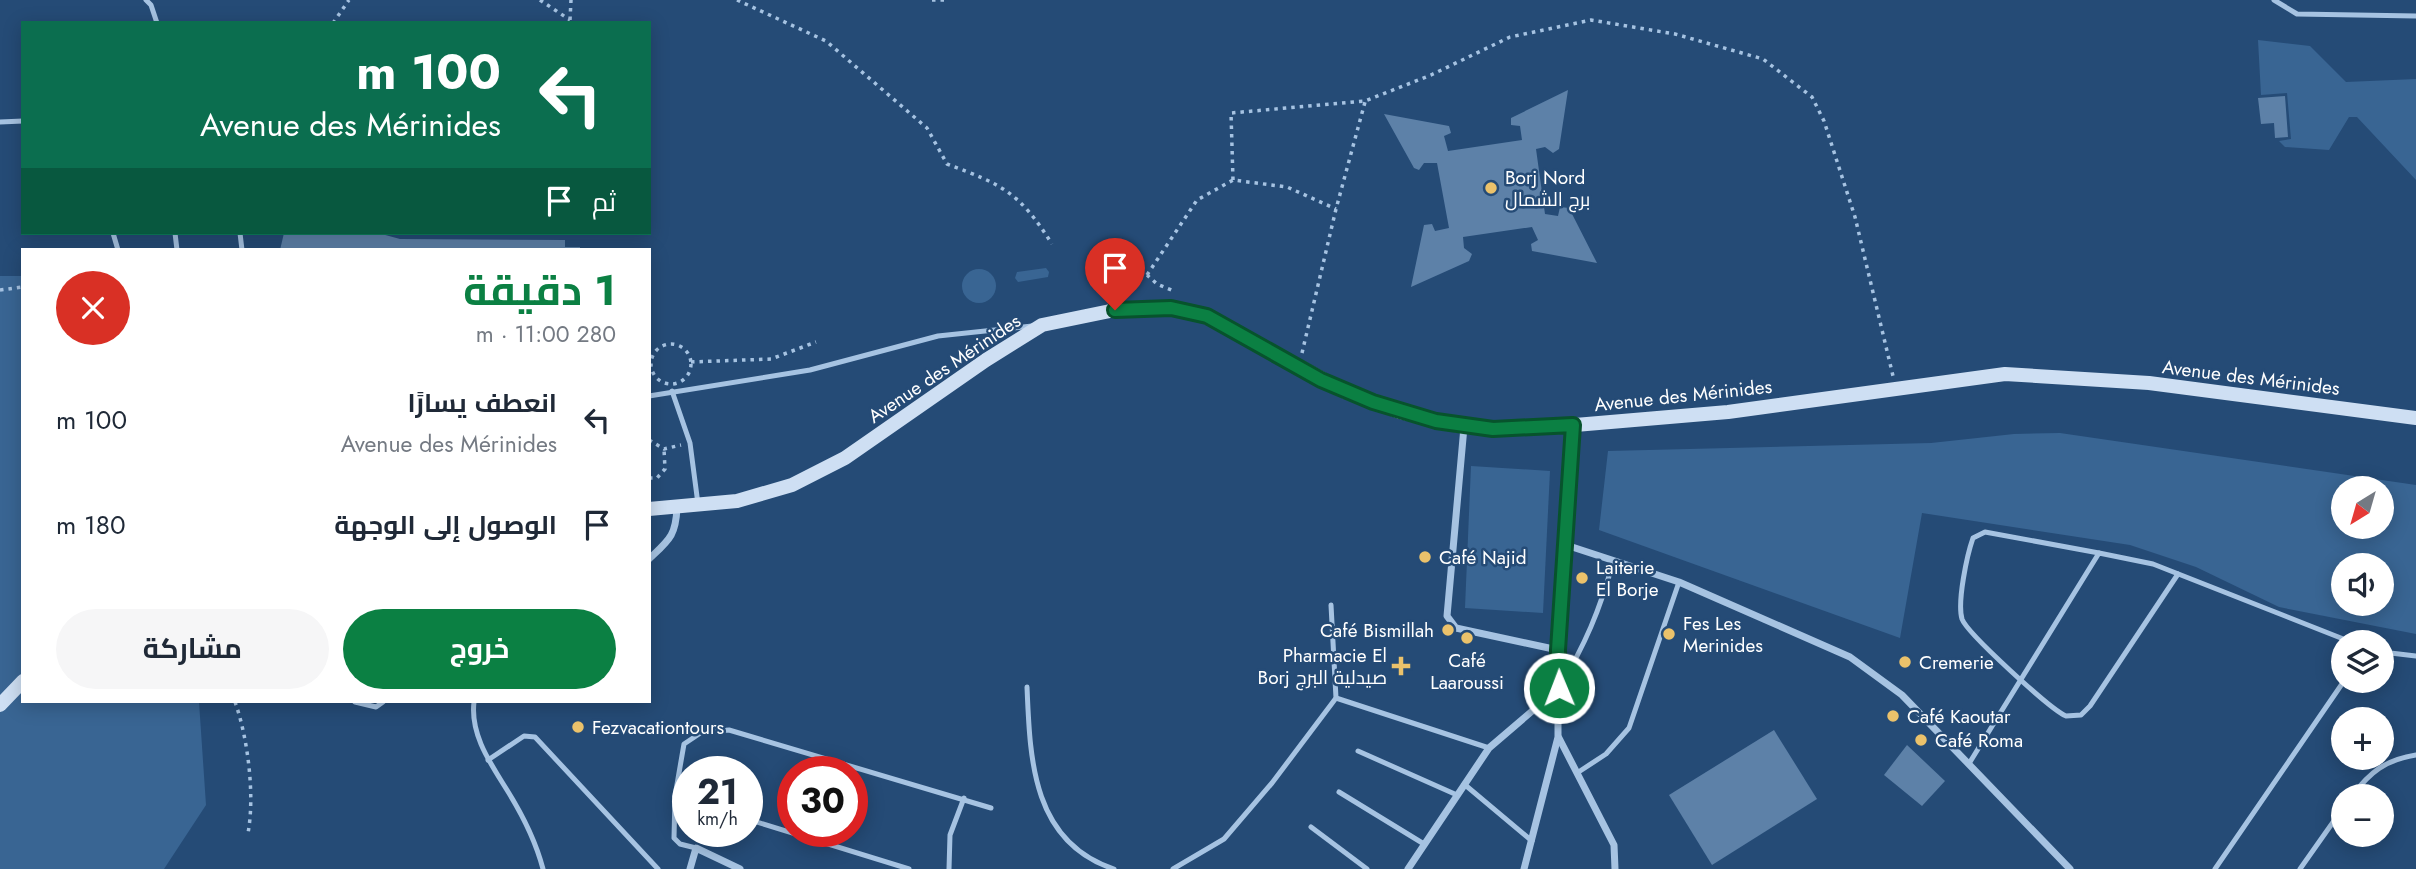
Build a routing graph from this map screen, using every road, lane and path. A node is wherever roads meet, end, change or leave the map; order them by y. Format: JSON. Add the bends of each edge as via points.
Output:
{"nodes":[{"id":1,"x":146,"y":0,"type":"edge"},
{"id":2,"x":349,"y":0,"type":"edge"},
{"id":3,"x":540,"y":0,"type":"edge"},
{"id":4,"x":570,"y":0,"type":"edge"},
{"id":5,"x":737,"y":0,"type":"edge"},
{"id":6,"x":932,"y":0,"type":"edge"},
{"id":7,"x":948,"y":0,"type":"edge"},
{"id":8,"x":2274,"y":0,"type":"edge"},
{"id":9,"x":2416,"y":16,"type":"edge"},
{"id":10,"x":156,"y":21,"type":"edge"},
{"id":11,"x":334,"y":21,"type":"edge"},
{"id":12,"x":1365,"y":102,"type":"junction"},
{"id":13,"x":21,"y":121,"type":"edge"},
{"id":14,"x":0,"y":122,"type":"edge"},
{"id":15,"x":1233,"y":180,"type":"junction"},
{"id":16,"x":1335,"y":209,"type":"junction"},
{"id":17,"x":1052,"y":244,"type":"dead end"},
{"id":18,"x":1147,"y":275,"type":"dead end"},
{"id":19,"x":21,"y":288,"type":"edge"},
{"id":20,"x":0,"y":290,"type":"edge"},
{"id":21,"x":1042,"y":325,"type":"junction"},
{"id":22,"x":816,"y":342,"type":"dead end"},
{"id":23,"x":691,"y":362,"type":"junction"},
{"id":24,"x":1298,"y":368,"type":"junction"},
{"id":25,"x":1896,"y":388,"type":"junction"},
{"id":26,"x":672,"y":391,"type":"junction"},
{"id":27,"x":651,"y":396,"type":"edge"},
{"id":28,"x":2416,"y":418,"type":"edge"},
{"id":29,"x":1573,"y":425,"type":"junction"},
{"id":30,"x":1464,"y":427,"type":"junction"},
{"id":31,"x":651,"y":441,"type":"edge"},
{"id":32,"x":690,"y":443,"type":"junction"},
{"id":33,"x":664,"y":449,"type":"junction"},
{"id":34,"x":651,"y":478,"type":"edge"},
{"id":35,"x":698,"y":506,"type":"junction"},
{"id":36,"x":677,"y":508,"type":"junction"},
{"id":37,"x":651,"y":509,"type":"edge"},
{"id":38,"x":1566,"y":545,"type":"junction"},
{"id":39,"x":2099,"y":553,"type":"junction"},
{"id":40,"x":651,"y":557,"type":"edge"},
{"id":41,"x":1613,"y":562,"type":"junction"},
{"id":42,"x":2178,"y":574,"type":"junction"},
{"id":43,"x":1679,"y":582,"type":"junction"},
{"id":44,"x":1331,"y":605,"type":"dead end"},
{"id":45,"x":2331,"y":634,"type":"edge"},
{"id":46,"x":1558,"y":650,"type":"junction"},
{"id":47,"x":2394,"y":653,"type":"edge"},
{"id":48,"x":2416,"y":656,"type":"edge"},
{"id":49,"x":2023,"y":681,"type":"junction"},
{"id":50,"x":21,"y":683,"type":"edge"},
{"id":51,"x":1027,"y":687,"type":"dead end"},
{"id":52,"x":1559,"y":688,"type":"junction"},
{"id":53,"x":2336,"y":693,"type":"edge"},
{"id":54,"x":1336,"y":698,"type":"junction"},
{"id":55,"x":235,"y":703,"type":"edge"},
{"id":56,"x":359,"y":703,"type":"edge"},
{"id":57,"x":382,"y":703,"type":"edge"},
{"id":58,"x":474,"y":703,"type":"edge"},
{"id":59,"x":0,"y":705,"type":"edge"},
{"id":60,"x":1558,"y":737,"type":"junction"},
{"id":61,"x":1489,"y":748,"type":"junction"},
{"id":62,"x":1358,"y":751,"type":"dead end"},
{"id":63,"x":2416,"y":755,"type":"edge"},
{"id":64,"x":682,"y":756,"type":"edge"},
{"id":65,"x":488,"y":760,"type":"junction"},
{"id":66,"x":1970,"y":762,"type":"junction"},
{"id":67,"x":1577,"y":773,"type":"junction"},
{"id":68,"x":1464,"y":784,"type":"junction"},
{"id":69,"x":2362,"y":784,"type":"edge"},
{"id":70,"x":1339,"y":792,"type":"dead end"},
{"id":71,"x":1457,"y":795,"type":"junction"},
{"id":72,"x":964,"y":798,"type":"junction"},
{"id":73,"x":991,"y":808,"type":"dead end"},
{"id":74,"x":763,"y":824,"type":"edge"},
{"id":75,"x":2331,"y":825,"type":"edge"},
{"id":76,"x":1311,"y":827,"type":"dead end"},
{"id":77,"x":248,"y":833,"type":"dead end"},
{"id":78,"x":1531,"y":841,"type":"junction"},
{"id":79,"x":1424,"y":844,"type":"junction"},
{"id":80,"x":692,"y":847,"type":"edge"},
{"id":81,"x":696,"y":848,"type":"junction"},
{"id":82,"x":656,"y":866,"type":"edge"},
{"id":83,"x":1616,"y":868,"type":"edge"},
{"id":84,"x":543,"y":869,"type":"edge"},
{"id":85,"x":649,"y":869,"type":"edge"},
{"id":86,"x":690,"y":869,"type":"edge"},
{"id":87,"x":740,"y":869,"type":"edge"},
{"id":88,"x":909,"y":869,"type":"edge"},
{"id":89,"x":949,"y":869,"type":"edge"},
{"id":90,"x":1114,"y":869,"type":"edge"},
{"id":91,"x":1173,"y":869,"type":"edge"},
{"id":92,"x":1367,"y":869,"type":"edge"},
{"id":93,"x":1408,"y":869,"type":"edge"},
{"id":94,"x":1524,"y":869,"type":"edge"},
{"id":95,"x":2070,"y":869,"type":"edge"},
{"id":96,"x":2214,"y":869,"type":"edge"},
{"id":97,"x":2300,"y":869,"type":"edge"}],
"edges":[{"from":1,"to":10,"type":"lane"},
{"from":2,"to":11,"type":"path"},
{"from":3,"to":4,"type":"path","via":[[570,20]]},
{"from":5,"to":17,"type":"path","via":[[827,41],[927,128],[947,164],[1001,184],[1030,209]]},
{"from":6,"to":7,"type":"path"},
{"from":8,"to":9,"type":"lane","via":[[2297,14]]},
{"from":12,"to":15,"type":"path","via":[[1231,113]]},
{"from":12,"to":16,"type":"path"},
{"from":12,"to":25,"type":"path","via":[[1510,37],[1591,20],[1675,34],[1763,59],[1812,97],[1824,121],[1855,217]]},
{"from":13,"to":14,"type":"lane"},
{"from":15,"to":16,"type":"path","via":[[1287,187]]},
{"from":15,"to":18,"type":"path","via":[[1197,200]]},
{"from":16,"to":24,"type":"path"},
{"from":19,"to":20,"type":"path"},
{"from":21,"to":24,"type":"main road","name":"Avenue des Mérinides","via":[[1115,310],[1183,309],[1216,319]]},
{"from":21,"to":26,"type":"lane","via":[[938,335],[810,370]]},
{"from":21,"to":35,"type":"main road","name":"Avenue des Mérinides","via":[[831,466],[770,492]]},
{"from":22,"to":23,"type":"path","via":[[771,359]]},
{"from":23,"to":23,"type":"path","via":[[685,349],[672,344],[654,353],[651,367],[658,379],[670,384],[688,375]]},
{"from":24,"to":30,"type":"main road","name":"Avenue des Mérinides","via":[[1373,402]]},
{"from":25,"to":28,"type":"main road","name":"Avenue des Mérinides","via":[[1982,376],[2050,375],[2149,383]]},
{"from":25,"to":29,"type":"main road","name":"Avenue des Mérinides","via":[[1728,412]]},
{"from":26,"to":27,"type":"lane"},
{"from":26,"to":32,"type":"lane"},
{"from":29,"to":30,"type":"main road","name":"Avenue des Mérinides"},
{"from":29,"to":38,"type":"street"},
{"from":30,"to":46,"type":"street","via":[[1447,616],[1456,628]]},
{"from":31,"to":33,"type":"path"},
{"from":32,"to":33,"type":"path"},
{"from":32,"to":35,"type":"lane"},
{"from":33,"to":34,"type":"path","via":[[665,469]]},
{"from":35,"to":36,"type":"main road","name":"Avenue des Mérinides"},
{"from":36,"to":37,"type":"main road","name":"Avenue des Mérinides"},
{"from":36,"to":40,"type":"street","via":[[677,527]]},
{"from":38,"to":41,"type":"street"},
{"from":38,"to":46,"type":"street"},
{"from":39,"to":42,"type":"lane"},
{"from":39,"to":49,"type":"lane"},
{"from":39,"to":49,"type":"lane","via":[[1984,532],[1973,538],[1961,604],[1963,620]]},
{"from":41,"to":43,"type":"street"},
{"from":41,"to":52,"type":"lane","via":[[1600,612]]},
{"from":42,"to":45,"type":"lane"},
{"from":42,"to":49,"type":"lane","via":[[2081,715],[2061,714]]},
{"from":43,"to":66,"type":"street","via":[[1850,657],[1902,695]]},
{"from":43,"to":67,"type":"lane","via":[[1629,727],[1606,754]]},
{"from":44,"to":54,"type":"lane"},
{"from":46,"to":52,"type":"street"},
{"from":47,"to":48,"type":"lane"},
{"from":49,"to":66,"type":"lane"},
{"from":50,"to":59,"type":"main road"},
{"from":51,"to":90,"type":"lane","via":[[1030,760],[1046,810],[1064,837]]},
{"from":52,"to":60,"type":"street"},
{"from":52,"to":61,"type":"street"},
{"from":53,"to":96,"type":"lane"},
{"from":54,"to":61,"type":"lane"},
{"from":54,"to":91,"type":"lane","via":[[1224,839]]},
{"from":55,"to":77,"type":"path","via":[[249,774],[252,805]]},
{"from":56,"to":57,"type":"lane","via":[[376,707]]},
{"from":58,"to":65,"type":"lane"},
{"from":60,"to":67,"type":"street"},
{"from":60,"to":78,"type":"street"},
{"from":61,"to":68,"type":"street"},
{"from":62,"to":71,"type":"lane"},
{"from":63,"to":69,"type":"lane","via":[[2388,761]]},
{"from":64,"to":72,"type":"lane","via":[[684,744],[702,732],[729,730]]},
{"from":65,"to":82,"type":"lane","via":[[524,736],[535,737]]},
{"from":65,"to":84,"type":"lane","via":[[538,849]]},
{"from":66,"to":95,"type":"street"},
{"from":67,"to":83,"type":"street","via":[[1614,845]]},
{"from":68,"to":71,"type":"street"},
{"from":68,"to":78,"type":"lane"},
{"from":70,"to":79,"type":"lane"},
{"from":71,"to":79,"type":"street"},
{"from":72,"to":73,"type":"lane"},
{"from":72,"to":89,"type":"lane","via":[[950,835]]},
{"from":74,"to":88,"type":"lane"},
{"from":75,"to":97,"type":"lane"},
{"from":76,"to":92,"type":"lane"},
{"from":78,"to":94,"type":"street"},
{"from":79,"to":93,"type":"street"},
{"from":80,"to":81,"type":"lane"},
{"from":81,"to":86,"type":"street"},
{"from":81,"to":87,"type":"street"},
{"from":82,"to":85,"type":"lane"}]}
